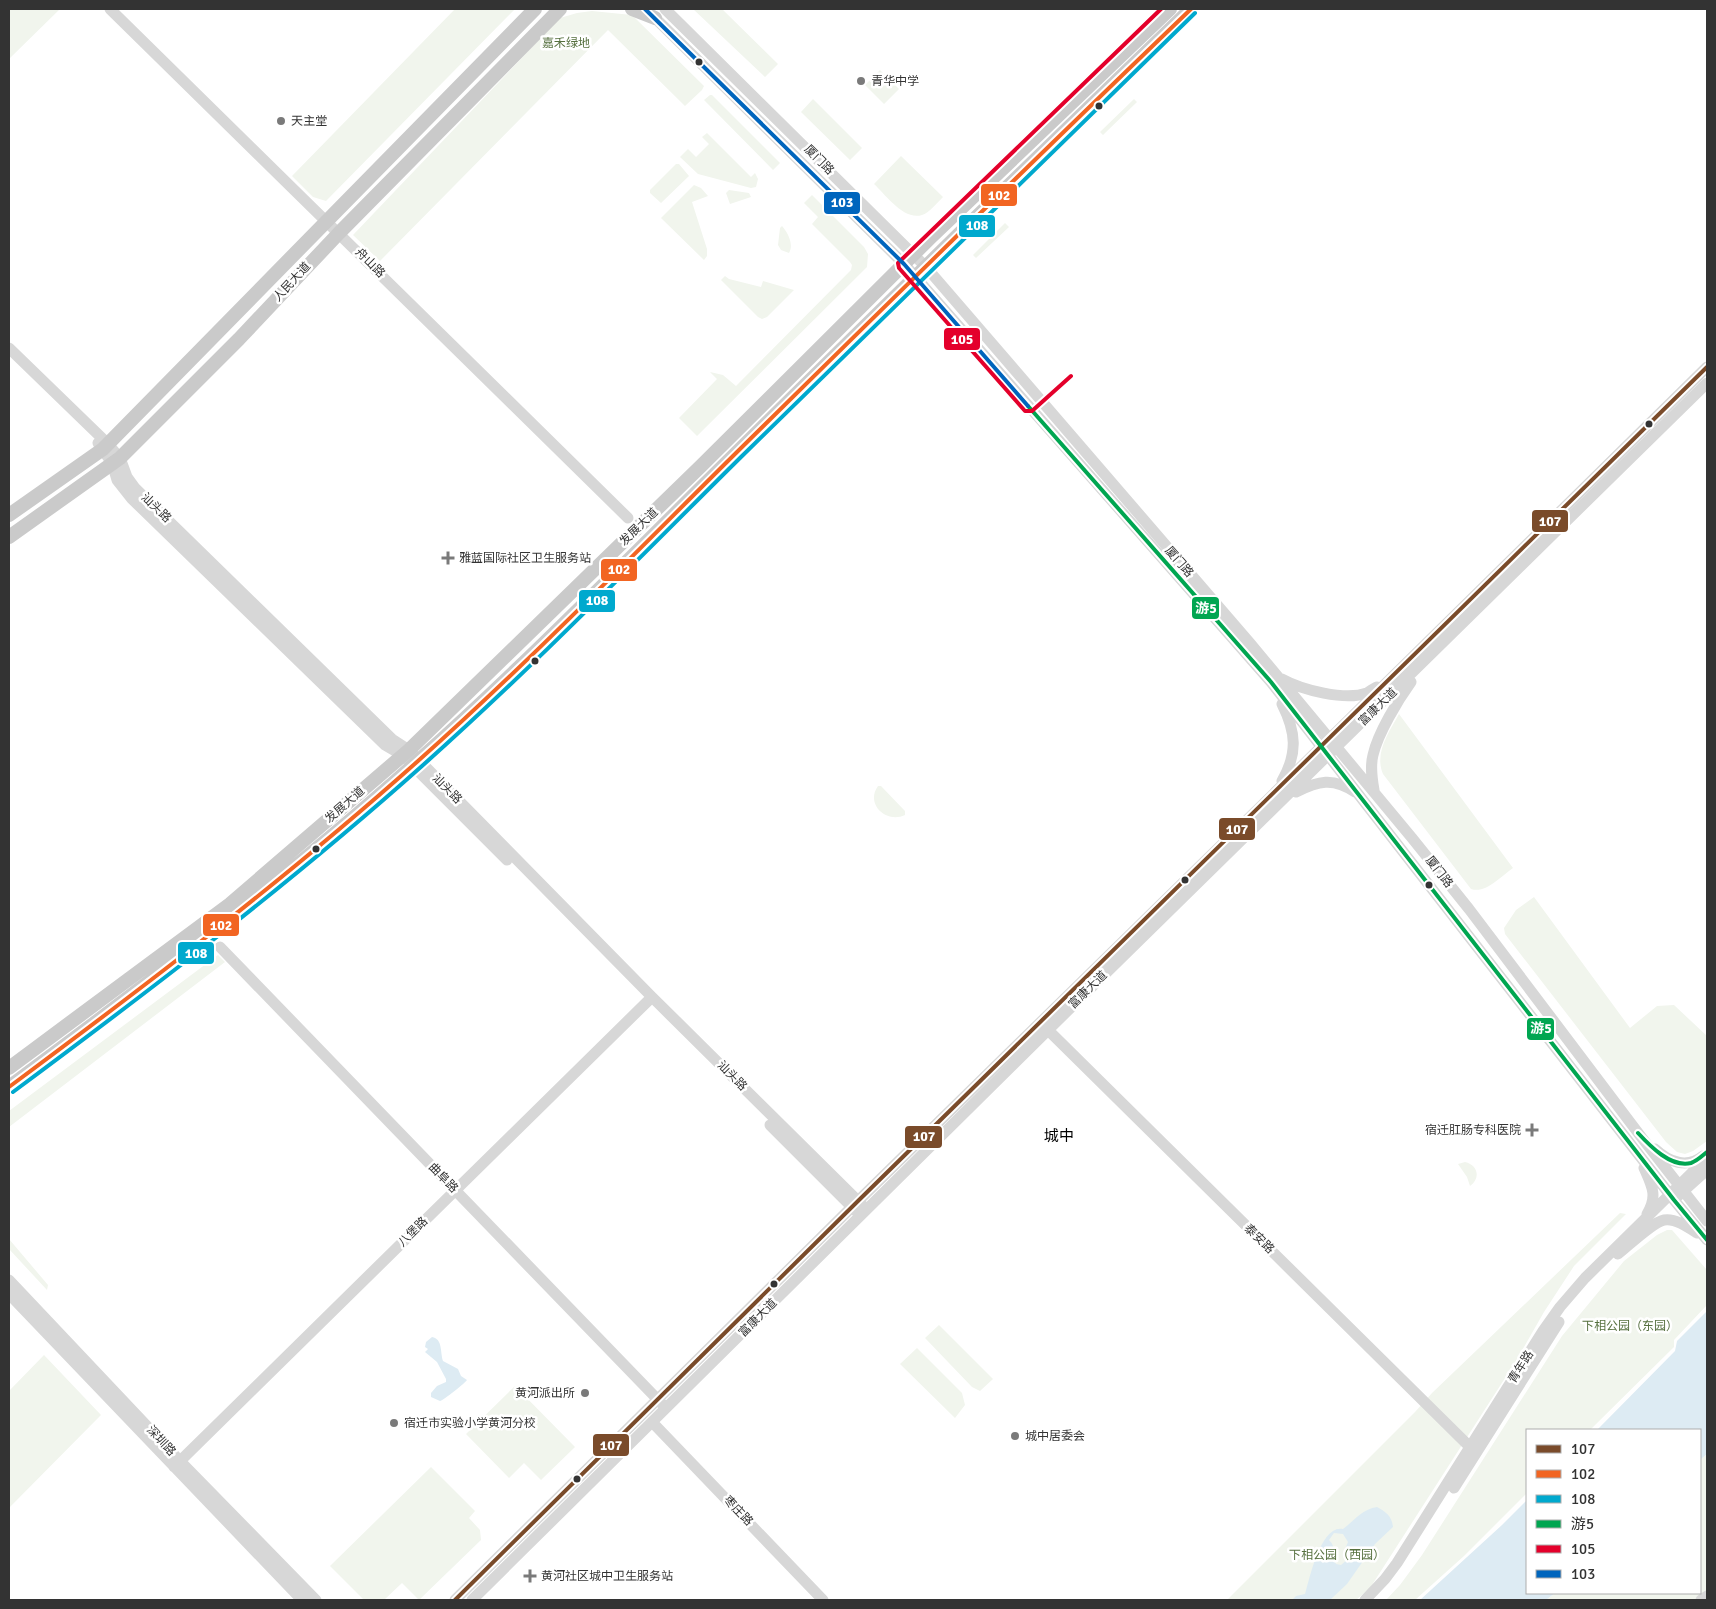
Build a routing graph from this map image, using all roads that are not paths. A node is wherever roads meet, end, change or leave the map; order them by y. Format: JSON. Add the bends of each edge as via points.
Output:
{"nodes":[{"id":1,"x":110,"y":9,"type":"edge"},
{"id":2,"x":535,"y":9,"type":"edge"},
{"id":3,"x":566,"y":9,"type":"edge"},
{"id":4,"x":632,"y":9,"type":"edge"},
{"id":5,"x":666,"y":9,"type":"edge"},
{"id":6,"x":1170,"y":9,"type":"edge"},
{"id":7,"x":1192,"y":9,"type":"edge"},
{"id":8,"x":555,"y":13,"type":"edge"},
{"id":9,"x":650,"y":14,"type":"edge"},
{"id":10,"x":327,"y":221,"type":"junction"},
{"id":11,"x":339,"y":233,"type":"junction"},
{"id":12,"x":909,"y":259,"type":"junction"},
{"id":13,"x":926,"y":267,"type":"junction"},
{"id":14,"x":915,"y":277,"type":"junction"},
{"id":15,"x":9,"y":348,"type":"edge"},
{"id":16,"x":9,"y":357,"type":"edge"},
{"id":17,"x":1707,"y":367,"type":"edge"},
{"id":18,"x":1707,"y":384,"type":"edge"},
{"id":19,"x":106,"y":446,"type":"junction"},
{"id":20,"x":116,"y":460,"type":"junction"},
{"id":21,"x":9,"y":515,"type":"edge"},
{"id":22,"x":628,"y":518,"type":"dead end"},
{"id":23,"x":9,"y":538,"type":"edge"},
{"id":24,"x":1423,"y":655,"type":"junction"},
{"id":25,"x":1274,"y":679,"type":"junction"},
{"id":26,"x":1329,"y":747,"type":"junction"},
{"id":27,"x":406,"y":752,"type":"junction"},
{"id":28,"x":416,"y":763,"type":"junction"},
{"id":29,"x":1374,"y":792,"type":"junction"},
{"id":30,"x":1362,"y":797,"type":"junction"},
{"id":31,"x":1277,"y":799,"type":"junction"},
{"id":32,"x":220,"y":947,"type":"dead end"},
{"id":33,"x":650,"y":999,"type":"junction"},
{"id":34,"x":1048,"y":1030,"type":"junction"},
{"id":35,"x":9,"y":1068,"type":"edge"},
{"id":36,"x":9,"y":1088,"type":"edge"},
{"id":37,"x":1638,"y":1142,"type":"junction"},
{"id":38,"x":1707,"y":1152,"type":"edge"},
{"id":39,"x":1707,"y":1158,"type":"edge"},
{"id":40,"x":1707,"y":1170,"type":"edge"},
{"id":41,"x":1681,"y":1189,"type":"junction"},
{"id":42,"x":455,"y":1191,"type":"junction"},
{"id":43,"x":1672,"y":1197,"type":"junction"},
{"id":44,"x":855,"y":1204,"type":"junction"},
{"id":45,"x":864,"y":1213,"type":"junction"},
{"id":46,"x":1707,"y":1221,"type":"edge"},
{"id":47,"x":1707,"y":1240,"type":"edge"},
{"id":48,"x":1616,"y":1251,"type":"junction"},
{"id":49,"x":9,"y":1280,"type":"edge"},
{"id":50,"x":9,"y":1294,"type":"edge"},
{"id":51,"x":658,"y":1399,"type":"junction"},
{"id":52,"x":666,"y":1409,"type":"junction"},
{"id":53,"x":653,"y":1422,"type":"junction"},
{"id":54,"x":1471,"y":1448,"type":"junction"},
{"id":55,"x":177,"y":1464,"type":"junction"},
{"id":56,"x":1707,"y":1596,"type":"edge"},
{"id":57,"x":302,"y":1600,"type":"edge"},
{"id":58,"x":316,"y":1600,"type":"edge"},
{"id":59,"x":455,"y":1600,"type":"edge"},
{"id":60,"x":472,"y":1600,"type":"edge"},
{"id":61,"x":823,"y":1600,"type":"edge"},
{"id":62,"x":1365,"y":1600,"type":"edge"},
{"id":63,"x":1373,"y":1600,"type":"edge"},
{"id":64,"x":1702,"y":1600,"type":"edge"}],
"edges":[{"from":1,"to":10,"type":"street","name":"舟山路"},
{"from":2,"to":10,"type":"main road","name":"人民大道"},
{"from":3,"to":8,"type":"main road","name":"人民大道"},
{"from":4,"to":9,"type":"main road"},
{"from":5,"to":12,"type":"street","name":"厦门路"},
{"from":6,"to":12,"type":"main road","name":"发展大道"},
{"from":7,"to":13,"type":"main road","name":"发展大道"},
{"from":8,"to":11,"type":"main road","name":"人民大道"},
{"from":9,"to":12,"type":"street","name":"厦门路"},
{"from":10,"to":11,"type":"street","name":"舟山路"},
{"from":10,"to":19,"type":"main road","name":"人民大道"},
{"from":11,"to":20,"type":"main road","name":"人民大道","via":[[239,339]]},
{"from":11,"to":22,"type":"street","name":"舟山路"},
{"from":12,"to":13,"type":"street","name":"厦门路"},
{"from":12,"to":14,"type":"street","name":"厦门路"},
{"from":12,"to":27,"type":"main road","name":"发展大道"},
{"from":13,"to":14,"type":"main road","name":"发展大道"},
{"from":13,"to":25,"type":"street","name":"厦门路","via":[[1250,643]]},
{"from":14,"to":25,"type":"street","name":"厦门路"},
{"from":14,"to":28,"type":"main road","name":"发展大道","via":[[540,646]]},
{"from":15,"to":19,"type":"street","name":"汕头路"},
{"from":16,"to":19,"type":"street","name":"汕头路"},
{"from":17,"to":24,"type":"street","name":"富康大道"},
{"from":18,"to":24,"type":"street","name":"富康大道"},
{"from":19,"to":20,"type":"street","name":"汕头路"},
{"from":19,"to":21,"type":"main road","name":"人民大道"},
{"from":20,"to":23,"type":"main road","name":"人民大道"},
{"from":20,"to":27,"type":"street","name":"汕头路","via":[[117,480],[132,499],[385,745]]},
{"from":24,"to":25,"type":"street","via":[[1366,693],[1322,693]]},
{"from":24,"to":26,"type":"street","name":"富康大道"},
{"from":24,"to":29,"type":"street","via":[[1373,754]]},
{"from":25,"to":26,"type":"street","name":"厦门路"},
{"from":25,"to":31,"type":"street","via":[[1290,721],[1294,745],[1291,763]]},
{"from":26,"to":29,"type":"street","name":"厦门路"},
{"from":26,"to":30,"type":"street","name":"厦门路"},
{"from":26,"to":31,"type":"street","name":"富康大道"},
{"from":27,"to":28,"type":"street","name":"汕头路"},
{"from":27,"to":35,"type":"main road","name":"发展大道","via":[[230,904]]},
{"from":28,"to":33,"type":"street","name":"汕头路"},
{"from":28,"to":36,"type":"main road","name":"发展大道","via":[[235,916]]},
{"from":29,"to":37,"type":"street","name":"厦门路","via":[[1473,915]]},
{"from":30,"to":31,"type":"street","via":[[1345,785],[1321,782]]},
{"from":30,"to":37,"type":"street","name":"厦门路"},
{"from":31,"to":34,"type":"street","name":"富康大道"},
{"from":31,"to":44,"type":"street","name":"富康大道"},
{"from":32,"to":42,"type":"street","name":"曲阜路"},
{"from":33,"to":42,"type":"street","name":"八堡路"},
{"from":33,"to":44,"type":"street","name":"汕头路"},
{"from":34,"to":45,"type":"street","name":"富康大道"},
{"from":34,"to":54,"type":"street","name":"泰安路"},
{"from":37,"to":38,"type":"street","via":[[1683,1164]]},
{"from":37,"to":41,"type":"street","name":"厦门路"},
{"from":37,"to":43,"type":"street","name":"厦门路"},
{"from":37,"to":48,"type":"street","via":[[1654,1193],[1653,1202]]},
{"from":39,"to":41,"type":"street","name":"青年路"},
{"from":40,"to":41,"type":"street","name":"青年路"},
{"from":41,"to":43,"type":"street","name":"青年路"},
{"from":41,"to":46,"type":"street","name":"厦门路"},
{"from":42,"to":51,"type":"street","name":"曲阜路"},
{"from":42,"to":55,"type":"street","name":"八堡路"},
{"from":43,"to":47,"type":"street","name":"厦门路"},
{"from":43,"to":48,"type":"street","name":"青年路"},
{"from":44,"to":45,"type":"street","name":"汕头路"},
{"from":44,"to":51,"type":"street","name":"富康大道"},
{"from":45,"to":52,"type":"street","name":"富康大道"},
{"from":47,"to":48,"type":"street","via":[[1681,1223],[1664,1220]]},
{"from":48,"to":54,"type":"street","name":"青年路","via":[[1585,1278],[1560,1307]]},
{"from":48,"to":63,"type":"street","name":"青年路","via":[[1565,1313],[1426,1531]]},
{"from":49,"to":55,"type":"street","name":"深圳路"},
{"from":50,"to":55,"type":"street","name":"深圳路"},
{"from":51,"to":52,"type":"street","name":"曲阜路"},
{"from":51,"to":59,"type":"street","name":"富康大道"},
{"from":52,"to":53,"type":"street","name":"富康大道"},
{"from":53,"to":60,"type":"street","name":"富康大道"},
{"from":53,"to":61,"type":"street","name":"枣庄路"},
{"from":54,"to":62,"type":"street","name":"青年路","via":[[1390,1572]]},
{"from":55,"to":57,"type":"street","name":"深圳路"},
{"from":55,"to":58,"type":"street","name":"深圳路"},
{"from":56,"to":64,"type":"street"}]}
